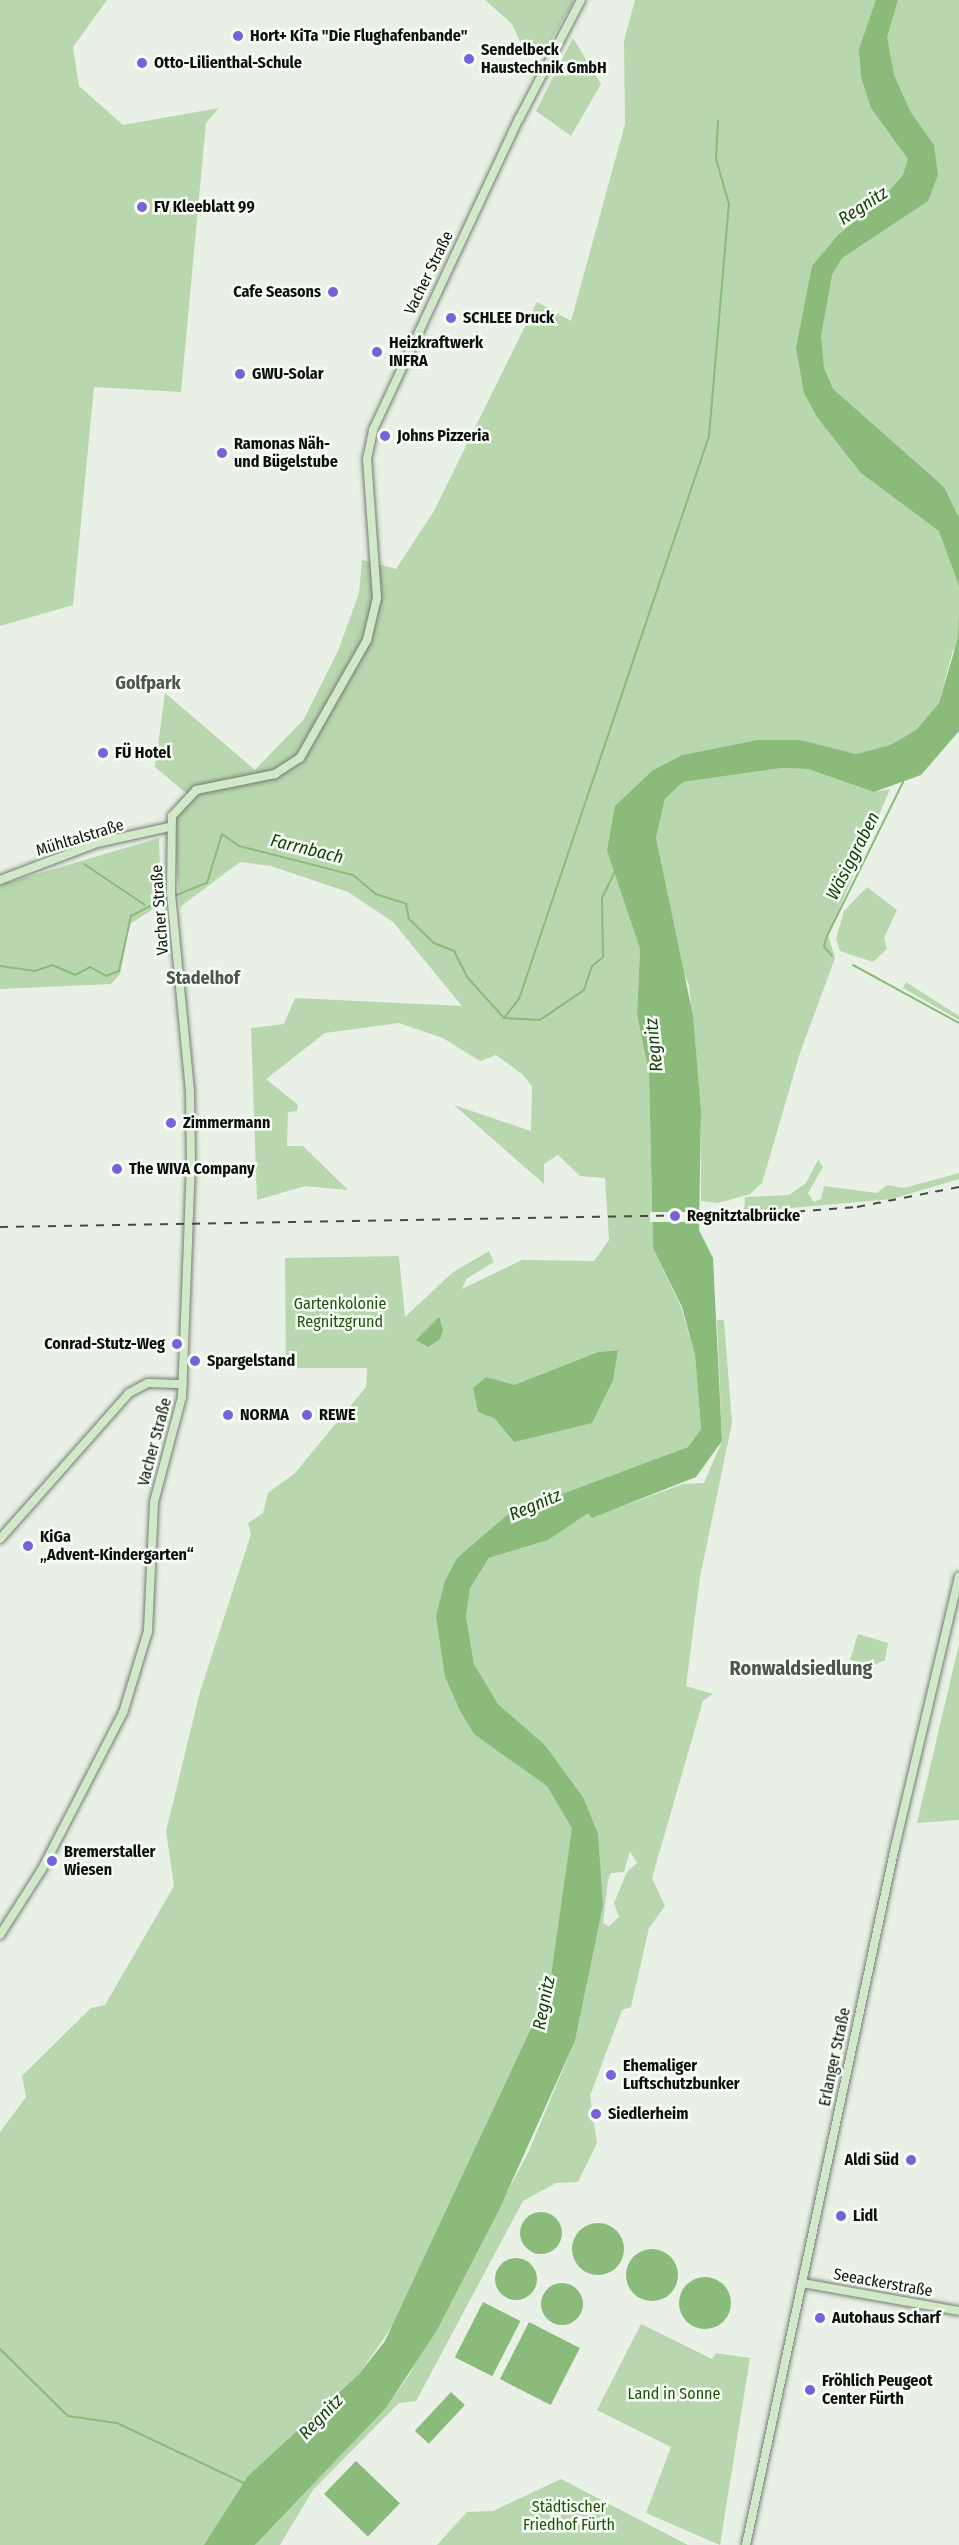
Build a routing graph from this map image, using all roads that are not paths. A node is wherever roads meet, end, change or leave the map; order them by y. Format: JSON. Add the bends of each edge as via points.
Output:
{"nodes":[{"id":1,"x":581,"y":0,"type":"edge"},
{"id":2,"x":169,"y":827,"type":"junction"},
{"id":3,"x":0,"y":880,"type":"edge"},
{"id":4,"x":183,"y":1384,"type":"junction"},
{"id":5,"x":0,"y":1539,"type":"edge"},
{"id":6,"x":959,"y":1576,"type":"edge"},
{"id":7,"x":0,"y":1935,"type":"edge"},
{"id":8,"x":802,"y":2283,"type":"junction"},
{"id":9,"x":959,"y":2311,"type":"edge"},
{"id":10,"x":746,"y":2545,"type":"edge"}],
"edges":[{"from":1,"to":2,"type":"street","name":"Vacher Straße","via":[[509,139],[373,430],[367,459],[377,598],[367,640],[300,758],[275,774],[196,789],[177,805]]},
{"from":2,"to":3,"type":"street","name":"Mühltalstraße","via":[[98,843]]},
{"from":2,"to":4,"type":"street","name":"Vacher Straße","via":[[191,1112]]},
{"from":4,"to":5,"type":"street","via":[[148,1383],[129,1393]]},
{"from":4,"to":7,"type":"street","name":"Vacher Straße","via":[[155,1492],[151,1611],[136,1682],[42,1869]]},
{"from":6,"to":8,"type":"street","name":"Erlanger Straße"},
{"from":8,"to":9,"type":"street","name":"Seeackerstraße"},
{"from":8,"to":10,"type":"street","name":"Erlanger Straße"}]}
